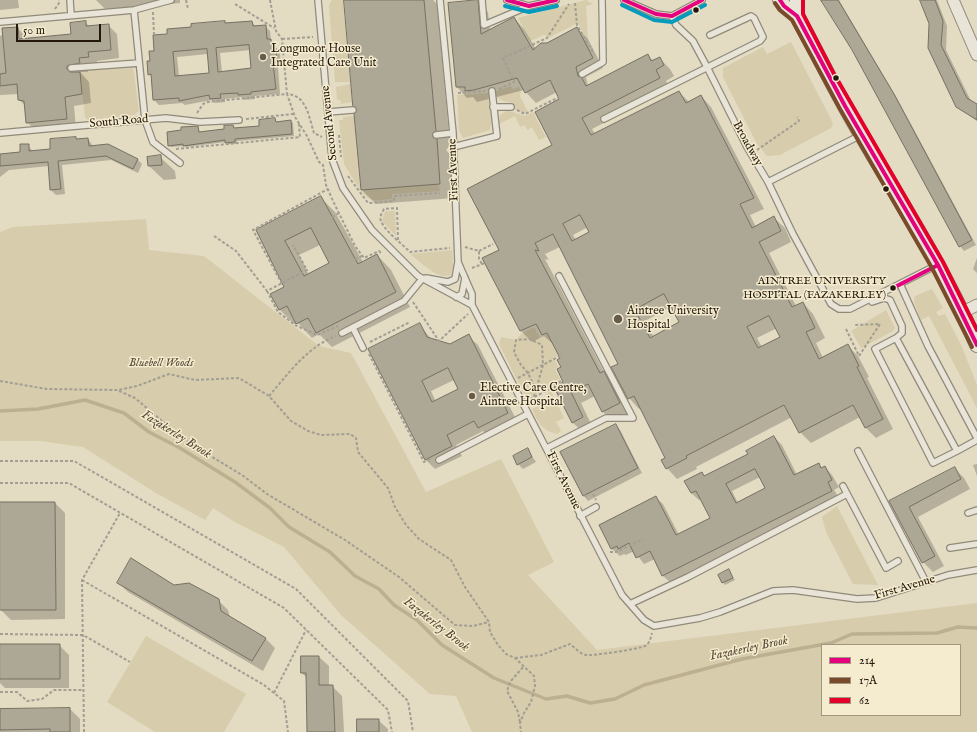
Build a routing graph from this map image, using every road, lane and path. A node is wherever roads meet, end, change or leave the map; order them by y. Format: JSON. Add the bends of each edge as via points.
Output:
{"nodes":[{"id":1,"x":59,"y":0,"type":"edge"},
{"id":2,"x":70,"y":0,"type":"edge"},
{"id":3,"x":171,"y":0,"type":"edge"},
{"id":4,"x":186,"y":0,"type":"edge"},
{"id":5,"x":270,"y":0,"type":"edge"},
{"id":6,"x":318,"y":0,"type":"edge"},
{"id":7,"x":440,"y":0,"type":"edge"},
{"id":8,"x":482,"y":0,"type":"edge"},
{"id":9,"x":507,"y":0,"type":"edge"},
{"id":10,"x":556,"y":0,"type":"edge"},
{"id":11,"x":602,"y":0,"type":"edge"},
{"id":12,"x":624,"y":0,"type":"edge"},
{"id":13,"x":702,"y":0,"type":"edge"},
{"id":14,"x":780,"y":0,"type":"edge"},
{"id":15,"x":797,"y":0,"type":"edge"},
{"id":16,"x":953,"y":0,"type":"edge"},
{"id":17,"x":574,"y":3,"type":"dead end"},
{"id":18,"x":235,"y":4,"type":"dead end"},
{"id":19,"x":569,"y":4,"type":"dead end"},
{"id":20,"x":529,"y":6,"type":"junction"},
{"id":21,"x":188,"y":8,"type":"dead end"},
{"id":22,"x":51,"y":10,"type":"dead end"},
{"id":23,"x":134,"y":10,"type":"junction"},
{"id":24,"x":153,"y":12,"type":"dead end"},
{"id":25,"x":71,"y":14,"type":"junction"},
{"id":26,"x":672,"y":16,"type":"junction"},
{"id":27,"x":797,"y":16,"type":"junction"},
{"id":28,"x":0,"y":22,"type":"edge"},
{"id":29,"x":275,"y":28,"type":"junction"},
{"id":30,"x":154,"y":35,"type":"dead end"},
{"id":31,"x":710,"y":35,"type":"dead end"},
{"id":32,"x":315,"y":36,"type":"dead end"},
{"id":33,"x":282,"y":39,"type":"junction"},
{"id":34,"x":977,"y":55,"type":"edge"},
{"id":35,"x":139,"y":63,"type":"junction"},
{"id":36,"x":600,"y":64,"type":"junction"},
{"id":37,"x":707,"y":67,"type":"junction"},
{"id":38,"x":71,"y":68,"type":"dead end"},
{"id":39,"x":582,"y":74,"type":"dead end"},
{"id":40,"x":492,"y":91,"type":"junction"},
{"id":41,"x":287,"y":94,"type":"junction"},
{"id":42,"x":454,"y":94,"type":"dead end"},
{"id":43,"x":559,"y":98,"type":"dead end"},
{"id":44,"x":493,"y":107,"type":"junction"},
{"id":45,"x":511,"y":107,"type":"joint"},
{"id":46,"x":353,"y":110,"type":"dead end"},
{"id":47,"x":328,"y":112,"type":"junction"},
{"id":48,"x":293,"y":114,"type":"junction"},
{"id":49,"x":797,"y":117,"type":"dead end"},
{"id":50,"x":604,"y":119,"type":"dead end"},
{"id":51,"x":145,"y":120,"type":"junction"},
{"id":52,"x":239,"y":120,"type":"joint"},
{"id":53,"x":193,"y":122,"type":"junction"},
{"id":54,"x":299,"y":123,"type":"junction"},
{"id":55,"x":0,"y":133,"type":"edge"},
{"id":56,"x":453,"y":133,"type":"junction"},
{"id":57,"x":436,"y":135,"type":"dead end"},
{"id":58,"x":861,"y":135,"type":"junction"},
{"id":59,"x":330,"y":136,"type":"junction"},
{"id":60,"x":453,"y":147,"type":"junction"},
{"id":61,"x":164,"y":150,"type":"junction"},
{"id":62,"x":751,"y":153,"type":"junction"},
{"id":63,"x":342,"y":162,"type":"dead end"},
{"id":64,"x":180,"y":163,"type":"dead end"},
{"id":65,"x":346,"y":173,"type":"dead end"},
{"id":66,"x":768,"y":182,"type":"junction"},
{"id":67,"x":328,"y":189,"type":"junction"},
{"id":68,"x":440,"y":193,"type":"dead end"},
{"id":69,"x":339,"y":213,"type":"junction"},
{"id":70,"x":332,"y":217,"type":"dead end"},
{"id":71,"x":214,"y":236,"type":"dead end"},
{"id":72,"x":398,"y":240,"type":"junction"},
{"id":73,"x":493,"y":244,"type":"dead end"},
{"id":74,"x":293,"y":245,"type":"dead end"},
{"id":75,"x":458,"y":247,"type":"junction"},
{"id":76,"x":479,"y":251,"type":"junction"},
{"id":77,"x":382,"y":254,"type":"dead end"},
{"id":78,"x":362,"y":256,"type":"junction"},
{"id":79,"x":355,"y":259,"type":"dead end"},
{"id":80,"x":458,"y":262,"type":"junction"},
{"id":81,"x":938,"y":265,"type":"junction"},
{"id":82,"x":472,"y":268,"type":"dead end"},
{"id":83,"x":559,"y":276,"type":"dead end"},
{"id":84,"x":420,"y":277,"type":"junction"},
{"id":85,"x":465,"y":278,"type":"junction"},
{"id":86,"x":282,"y":284,"type":"junction"},
{"id":87,"x":900,"y":284,"type":"junction"},
{"id":88,"x":267,"y":291,"type":"junction"},
{"id":89,"x":456,"y":297,"type":"junction"},
{"id":90,"x":412,"y":301,"type":"dead end"},
{"id":91,"x":861,"y":304,"type":"junction"},
{"id":92,"x":977,"y":305,"type":"edge"},
{"id":93,"x":472,"y":306,"type":"junction"},
{"id":94,"x":963,"y":312,"type":"junction"},
{"id":95,"x":469,"y":313,"type":"dead end"},
{"id":96,"x":410,"y":322,"type":"dead end"},
{"id":97,"x":855,"y":325,"type":"dead end"},
{"id":98,"x":353,"y":328,"type":"junction"},
{"id":99,"x":846,"y":329,"type":"dead end"},
{"id":100,"x":342,"y":333,"type":"junction"},
{"id":101,"x":896,"y":338,"type":"junction"},
{"id":102,"x":977,"y":345,"type":"edge"},
{"id":103,"x":363,"y":346,"type":"joint"},
{"id":104,"x":368,"y":352,"type":"dead end"},
{"id":105,"x":560,"y":356,"type":"dead end"},
{"id":106,"x":543,"y":365,"type":"junction"},
{"id":107,"x":528,"y":373,"type":"junction"},
{"id":108,"x":517,"y":379,"type":"dead end"},
{"id":109,"x":563,"y":380,"type":"dead end"},
{"id":110,"x":0,"y":381,"type":"edge"},
{"id":111,"x":536,"y":388,"type":"junction"},
{"id":112,"x":118,"y":390,"type":"junction"},
{"id":113,"x":269,"y":396,"type":"junction"},
{"id":114,"x":534,"y":397,"type":"junction"},
{"id":115,"x":529,"y":399,"type":"dead end"},
{"id":116,"x":528,"y":414,"type":"junction"},
{"id":117,"x":977,"y":439,"type":"edge"},
{"id":118,"x":547,"y":448,"type":"junction"},
{"id":119,"x":858,"y":451,"type":"dead end"},
{"id":120,"x":957,"y":451,"type":"junction"},
{"id":121,"x":438,"y":457,"type":"joint"},
{"id":122,"x":0,"y":461,"type":"edge"},
{"id":123,"x":0,"y":483,"type":"edge"},
{"id":124,"x":843,"y":486,"type":"dead end"},
{"id":125,"x":847,"y":494,"type":"junction"},
{"id":126,"x":596,"y":507,"type":"dead end"},
{"id":127,"x":977,"y":510,"type":"edge"},
{"id":128,"x":120,"y":513,"type":"junction"},
{"id":129,"x":968,"y":513,"type":"dead end"},
{"id":130,"x":580,"y":516,"type":"junction"},
{"id":131,"x":643,"y":539,"type":"dead end"},
{"id":132,"x":977,"y":544,"type":"edge"},
{"id":133,"x":950,"y":548,"type":"dead end"},
{"id":134,"x":608,"y":550,"type":"dead end"},
{"id":135,"x":898,"y":561,"type":"dead end"},
{"id":136,"x":977,"y":570,"type":"edge"},
{"id":137,"x":82,"y":580,"type":"junction"},
{"id":138,"x":926,"y":582,"type":"junction"},
{"id":139,"x":630,"y":604,"type":"junction"},
{"id":140,"x":489,"y":622,"type":"junction"},
{"id":141,"x":654,"y":626,"type":"junction"},
{"id":142,"x":306,"y":630,"type":"junction"},
{"id":143,"x":0,"y":634,"type":"edge"},
{"id":144,"x":83,"y":635,"type":"junction"},
{"id":145,"x":515,"y":658,"type":"junction"},
{"id":146,"x":130,"y":662,"type":"dead end"},
{"id":147,"x":524,"y":666,"type":"junction"},
{"id":148,"x":83,"y":690,"type":"junction"},
{"id":149,"x":0,"y":692,"type":"edge"},
{"id":150,"x":274,"y":693,"type":"junction"},
{"id":151,"x":520,"y":723,"type":"junction"},
{"id":152,"x":84,"y":732,"type":"edge"},
{"id":153,"x":288,"y":732,"type":"edge"},
{"id":154,"x":392,"y":732,"type":"edge"},
{"id":155,"x":413,"y":732,"type":"edge"},
{"id":156,"x":521,"y":732,"type":"edge"}],
"edges":[{"from":1,"to":22,"type":"path","via":[[55,9]]},
{"from":2,"to":25,"type":"lane"},
{"from":3,"to":23,"type":"lane"},
{"from":4,"to":21,"type":"path"},
{"from":5,"to":29,"type":"path"},
{"from":6,"to":47,"type":"lane","name":"Second Avenue"},
{"from":7,"to":56,"type":"lane","name":"First Avenue"},
{"from":8,"to":20,"type":"lane","via":[[484,26]]},
{"from":9,"to":20,"type":"lane"},
{"from":10,"to":20,"type":"lane"},
{"from":11,"to":36,"type":"lane","via":[[603,62]]},
{"from":12,"to":26,"type":"lane","via":[[656,14]]},
{"from":13,"to":26,"type":"lane"},
{"from":14,"to":27,"type":"street"},
{"from":15,"to":27,"type":"street"},
{"from":16,"to":34,"type":"street"},
{"from":17,"to":36,"type":"path","via":[[577,24]]},
{"from":18,"to":29,"type":"path"},
{"from":19,"to":40,"type":"path","via":[[547,38],[503,58],[514,82]]},
{"from":23,"to":25,"type":"lane"},
{"from":23,"to":35,"type":"lane"},
{"from":24,"to":30,"type":"path"},
{"from":25,"to":28,"type":"lane"},
{"from":26,"to":37,"type":"lane","name":"Broadway","via":[[676,25],[693,42]]},
{"from":27,"to":58,"type":"street"},
{"from":29,"to":33,"type":"path"},
{"from":31,"to":37,"type":"lane","via":[[751,16],[763,37],[760,41]]},
{"from":32,"to":33,"type":"path"},
{"from":33,"to":41,"type":"path"},
{"from":35,"to":38,"type":"lane"},
{"from":35,"to":51,"type":"lane"},
{"from":36,"to":39,"type":"lane"},
{"from":37,"to":50,"type":"lane"},
{"from":37,"to":62,"type":"lane","name":"Broadway"},
{"from":40,"to":42,"type":"path"},
{"from":40,"to":44,"type":"lane"},
{"from":41,"to":48,"type":"path"},
{"from":41,"to":53,"type":"path","via":[[208,102],[202,104]]},
{"from":41,"to":59,"type":"path","via":[[294,94],[305,106],[314,133],[320,137]]},
{"from":43,"to":45,"type":"path","via":[[525,114]]},
{"from":44,"to":45,"type":"lane"},
{"from":44,"to":60,"type":"lane","via":[[497,136]]},
{"from":46,"to":47,"type":"lane"},
{"from":47,"to":59,"type":"lane","name":"Second Avenue"},
{"from":48,"to":52,"type":"path"},
{"from":48,"to":54,"type":"path"},
{"from":49,"to":62,"type":"path","via":[[799,121]]},
{"from":51,"to":53,"type":"lane","name":"South Road","via":[[166,118]]},
{"from":51,"to":55,"type":"lane","name":"South Road"},
{"from":51,"to":61,"type":"lane","via":[[153,142]]},
{"from":52,"to":53,"type":"lane","name":"South Road"},
{"from":54,"to":61,"type":"path","via":[[300,137]]},
{"from":54,"to":67,"type":"path","via":[[323,165]]},
{"from":56,"to":57,"type":"lane"},
{"from":56,"to":60,"type":"lane","name":"First Avenue"},
{"from":58,"to":66,"type":"lane"},
{"from":58,"to":81,"type":"street"},
{"from":59,"to":63,"type":"path","via":[[340,135]]},
{"from":59,"to":84,"type":"lane","name":"Second Avenue","via":[[332,159],[343,188],[372,230]]},
{"from":60,"to":75,"type":"lane","name":"First Avenue"},
{"from":61,"to":64,"type":"lane"},
{"from":62,"to":66,"type":"lane","name":"Broadway"},
{"from":65,"to":68,"type":"path","via":[[368,203],[394,201],[394,196]]},
{"from":66,"to":91,"type":"lane","name":"Broadway","via":[[831,304],[842,309],[850,309]]},
{"from":67,"to":69,"type":"path"},
{"from":67,"to":86,"type":"path","via":[[253,230]]},
{"from":69,"to":70,"type":"path"},
{"from":69,"to":78,"type":"path"},
{"from":71,"to":88,"type":"path","via":[[236,251]]},
{"from":72,"to":72,"type":"path","via":[[397,208],[384,209],[380,216],[381,223]]},
{"from":72,"to":75,"type":"path","via":[[410,252]]},
{"from":73,"to":76,"type":"path"},
{"from":74,"to":86,"type":"path","via":[[307,270]]},
{"from":75,"to":76,"type":"path"},
{"from":75,"to":80,"type":"lane","name":"First Avenue"},
{"from":76,"to":82,"type":"path","via":[[479,259],[483,264]]},
{"from":77,"to":78,"type":"path","via":[[378,251],[364,258]]},
{"from":78,"to":79,"type":"path"},
{"from":80,"to":84,"type":"lane","via":[[455,279],[448,282]]},
{"from":80,"to":85,"type":"lane","name":"First Avenue"},
{"from":81,"to":87,"type":"lane"},
{"from":81,"to":94,"type":"street"},
{"from":83,"to":118,"type":"lane","via":[[633,418],[606,418]]},
{"from":84,"to":89,"type":"lane","name":"Second Avenue"},
{"from":84,"to":98,"type":"lane","via":[[404,301]]},
{"from":85,"to":89,"type":"lane","via":[[462,294]]},
{"from":85,"to":93,"type":"lane","name":"First Avenue","via":[[472,294]]},
{"from":86,"to":88,"type":"path"},
{"from":87,"to":91,"type":"lane"},
{"from":87,"to":117,"type":"lane","via":[[928,346]]},
{"from":88,"to":100,"type":"path","via":[[278,312],[295,326],[317,335],[338,325]]},
{"from":89,"to":93,"type":"lane","name":"Second Avenue"},
{"from":90,"to":95,"type":"path","via":[[439,341]]},
{"from":91,"to":101,"type":"lane","via":[[884,298],[890,300],[903,330]]},
{"from":92,"to":94,"type":"street"},
{"from":93,"to":116,"type":"lane","name":"First Avenue"},
{"from":94,"to":102,"type":"street"},
{"from":96,"to":103,"type":"path"},
{"from":97,"to":99,"type":"path","via":[[880,324],[859,356]]},
{"from":98,"to":100,"type":"lane"},
{"from":98,"to":103,"type":"lane"},
{"from":100,"to":113,"type":"path","via":[[324,340],[300,360]]},
{"from":101,"to":120,"type":"lane"},
{"from":101,"to":120,"type":"lane","via":[[874,349],[933,463]]},
{"from":104,"to":121,"type":"path","via":[[424,462]]},
{"from":105,"to":106,"type":"path"},
{"from":106,"to":107,"type":"path"},
{"from":106,"to":107,"type":"path","via":[[542,345],[530,339],[516,340],[514,352],[520,365]]},
{"from":106,"to":111,"type":"path"},
{"from":107,"to":108,"type":"path"},
{"from":107,"to":111,"type":"path"},
{"from":109,"to":114,"type":"path"},
{"from":110,"to":112,"type":"path","via":[[47,389]]},
{"from":111,"to":114,"type":"path"},
{"from":112,"to":113,"type":"path","via":[[169,374],[195,380],[238,378]]},
{"from":112,"to":140,"type":"path","via":[[134,398],[194,446],[345,540],[399,577],[455,625],[473,626]]},
{"from":113,"to":140,"type":"path","via":[[291,421],[308,431],[321,435],[350,434],[356,438],[358,452],[388,488],[395,507],[406,525],[419,539],[451,560],[465,587]]},
{"from":114,"to":115,"type":"path"},
{"from":116,"to":118,"type":"lane","name":"First Avenue"},
{"from":116,"to":121,"type":"lane"},
{"from":117,"to":120,"type":"lane"},
{"from":118,"to":130,"type":"lane","name":"First Avenue"},
{"from":119,"to":138,"type":"lane"},
{"from":122,"to":155,"type":"path","via":[[74,461],[296,589],[408,701]]},
{"from":123,"to":128,"type":"path","via":[[69,483]]},
{"from":124,"to":125,"type":"lane"},
{"from":125,"to":135,"type":"lane","via":[[886,568]]},
{"from":125,"to":139,"type":"lane","via":[[688,577]]},
{"from":126,"to":130,"type":"lane"},
{"from":127,"to":129,"type":"lane"},
{"from":128,"to":137,"type":"path"},
{"from":128,"to":142,"type":"path","via":[[284,608]]},
{"from":130,"to":139,"type":"lane","name":"First Avenue","via":[[622,594]]},
{"from":131,"to":134,"type":"path","via":[[616,552]]},
{"from":132,"to":133,"type":"lane"},
{"from":136,"to":138,"type":"lane","name":"First Avenue"},
{"from":137,"to":144,"type":"path"},
{"from":137,"to":150,"type":"path"},
{"from":138,"to":141,"type":"lane","name":"First Avenue","via":[[870,598],[857,599],[793,590],[773,591],[700,618]]},
{"from":139,"to":141,"type":"lane","name":"First Avenue","via":[[644,620]]},
{"from":140,"to":145,"type":"path","via":[[490,632],[498,645],[506,654]]},
{"from":141,"to":145,"type":"path","via":[[651,640],[646,646],[584,655],[570,644],[541,655]]},
{"from":142,"to":150,"type":"path"},
{"from":142,"to":154,"type":"path","via":[[388,710]]},
{"from":143,"to":144,"type":"path"},
{"from":144,"to":146,"type":"path"},
{"from":144,"to":148,"type":"path"},
{"from":145,"to":147,"type":"path"},
{"from":147,"to":151,"type":"path","via":[[534,676],[535,686],[531,702]]},
{"from":147,"to":151,"type":"path","via":[[510,682],[507,691],[518,712]]},
{"from":148,"to":149,"type":"path","via":[[54,690],[42,700],[27,701],[17,692]]},
{"from":148,"to":152,"type":"path"},
{"from":150,"to":153,"type":"path","via":[[284,701]]},
{"from":151,"to":156,"type":"path"}]}
